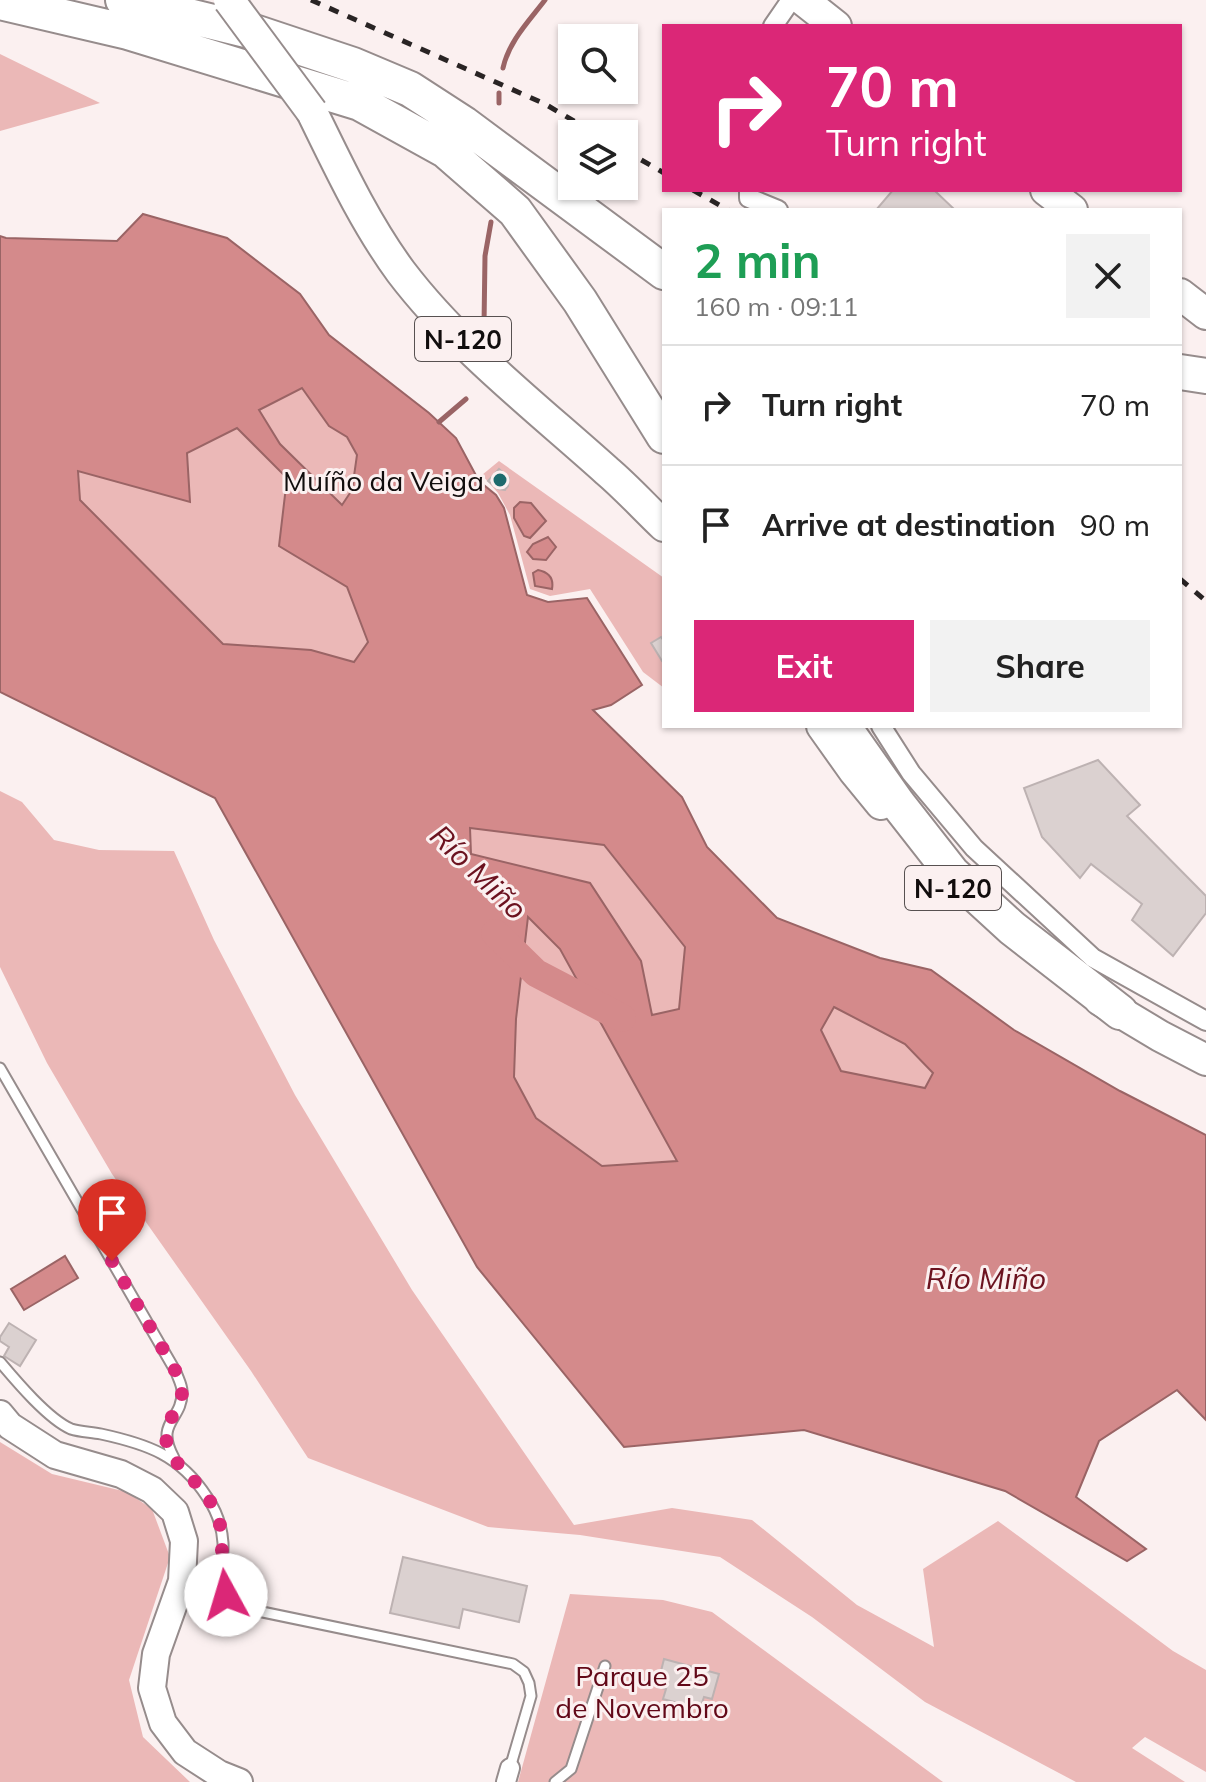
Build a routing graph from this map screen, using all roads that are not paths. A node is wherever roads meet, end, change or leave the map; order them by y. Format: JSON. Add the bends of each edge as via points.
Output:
{"nodes":[{"id":1,"x":123,"y":0,"type":"edge"},
{"id":2,"x":229,"y":0,"type":"edge"},
{"id":3,"x":241,"y":0,"type":"edge"},
{"id":4,"x":791,"y":0,"type":"edge"},
{"id":5,"x":803,"y":0,"type":"edge"},
{"id":6,"x":0,"y":2,"type":"edge"},
{"id":7,"x":774,"y":24,"type":"edge"},
{"id":8,"x":833,"y":24,"type":"edge"},
{"id":9,"x":312,"y":112,"type":"junction"},
{"id":10,"x":749,"y":192,"type":"edge"},
{"id":11,"x":1049,"y":192,"type":"edge"},
{"id":12,"x":773,"y":208,"type":"edge"},
{"id":13,"x":1069,"y":208,"type":"edge"},
{"id":14,"x":662,"y":271,"type":"edge"},
{"id":15,"x":1182,"y":296,"type":"edge"},
{"id":16,"x":1206,"y":314,"type":"edge"},
{"id":17,"x":1182,"y":372,"type":"edge"},
{"id":18,"x":1206,"y":376,"type":"edge"},
{"id":19,"x":662,"y":433,"type":"edge"},
{"id":20,"x":662,"y":524,"type":"edge"},
{"id":21,"x":823,"y":728,"type":"edge"},
{"id":22,"x":844,"y":728,"type":"edge"},
{"id":23,"x":882,"y":728,"type":"edge"},
{"id":24,"x":1120,"y":1012,"type":"junction"},
{"id":25,"x":1206,"y":1021,"type":"edge"},
{"id":26,"x":1206,"y":1060,"type":"edge"},
{"id":27,"x":0,"y":1068,"type":"edge"},
{"id":28,"x":0,"y":1362,"type":"edge"},
{"id":29,"x":0,"y":1414,"type":"edge"},
{"id":30,"x":176,"y":1461,"type":"junction"},
{"id":31,"x":605,"y":1666,"type":"dead end"},
{"id":32,"x":508,"y":1775,"type":"edge"},
{"id":33,"x":239,"y":1782,"type":"edge"},
{"id":34,"x":555,"y":1782,"type":"edge"}],
"edges":[{"from":1,"to":14,"type":"highway","via":[[254,32],[410,89]]},
{"from":2,"to":9,"type":"highway","number":"N-120","bridge":true},
{"from":3,"to":9,"type":"highway","number":"N-120","bridge":true},
{"from":4,"to":7,"type":"street"},
{"from":5,"to":8,"type":"highway"},
{"from":6,"to":19,"type":"highway","via":[[128,32],[360,103],[445,150],[515,211],[580,301]]},
{"from":9,"to":20,"type":"highway","number":"N-120","via":[[367,221],[401,272],[502,378]]},
{"from":10,"to":12,"type":"street","via":[[749,198]]},
{"from":11,"to":13,"type":"highway"},
{"from":15,"to":16,"type":"highway"},
{"from":17,"to":18,"type":"highway"},
{"from":21,"to":24,"type":"highway","number":"N-120","via":[[921,854],[971,906],[1043,966]]},
{"from":22,"to":24,"type":"highway","via":[[952,873],[1012,928]]},
{"from":23,"to":25,"type":"street","via":[[911,773],[974,848],[1093,958]]},
{"from":24,"to":26,"type":"highway","number":"N-120"},
{"from":27,"to":30,"type":"lane","via":[[176,1372],[180,1404],[166,1435]]},
{"from":28,"to":30,"type":"lane","via":[[45,1410],[71,1429],[140,1444]]},
{"from":29,"to":33,"type":"main road","via":[[55,1455],[121,1474],[152,1490],[175,1512],[184,1541],[182,1581],[156,1654],[152,1688],[163,1723],[185,1752]]},
{"from":30,"to":32,"type":"lane","via":[[208,1497],[218,1518],[222,1582],[235,1604],[513,1664],[524,1672],[531,1696]]},
{"from":31,"to":34,"type":"lane","via":[[571,1769]]}]}
